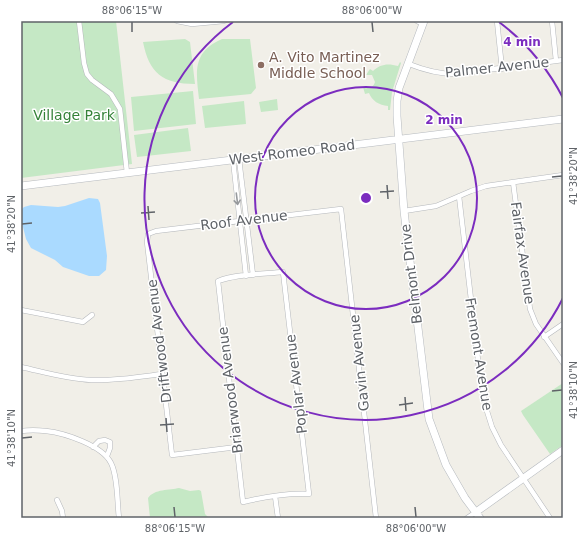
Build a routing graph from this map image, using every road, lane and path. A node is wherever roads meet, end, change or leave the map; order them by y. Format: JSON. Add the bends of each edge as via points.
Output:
{"nodes":[{"id":1,"x":79,"y":21,"type":"edge"},
{"id":2,"x":177,"y":21,"type":"edge"},
{"id":3,"x":224,"y":21,"type":"edge"},
{"id":4,"x":497,"y":21,"type":"edge"},
{"id":5,"x":552,"y":21,"type":"edge"},
{"id":6,"x":422,"y":22,"type":"edge"},
{"id":7,"x":563,"y":60,"type":"edge"},
{"id":8,"x":556,"y":61,"type":"junction"},
{"id":9,"x":409,"y":64,"type":"junction"},
{"id":10,"x":502,"y":69,"type":"junction"},
{"id":11,"x":563,"y":119,"type":"edge"},
{"id":12,"x":399,"y":139,"type":"junction"},
{"id":13,"x":236,"y":159,"type":"junction"},
{"id":14,"x":127,"y":173,"type":"junction"},
{"id":15,"x":563,"y":176,"type":"edge"},
{"id":16,"x":513,"y":182,"type":"junction"},
{"id":17,"x":21,"y":186,"type":"edge"},
{"id":18,"x":459,"y":196,"type":"junction"},
{"id":19,"x":341,"y":209,"type":"joint"},
{"id":20,"x":404,"y":210,"type":"junction"},
{"id":21,"x":246,"y":220,"type":"junction"},
{"id":22,"x":240,"y":221,"type":"junction"},
{"id":23,"x":148,"y":234,"type":"joint"},
{"id":24,"x":253,"y":275,"type":"junction"},
{"id":25,"x":246,"y":276,"type":"junction"},
{"id":26,"x":21,"y":310,"type":"edge"},
{"id":27,"x":92,"y":315,"type":"dead end"},
{"id":28,"x":563,"y":324,"type":"edge"},
{"id":29,"x":544,"y":337,"type":"junction"},
{"id":30,"x":563,"y":363,"type":"edge"},
{"id":31,"x":21,"y":368,"type":"edge"},
{"id":32,"x":162,"y":374,"type":"junction"},
{"id":33,"x":21,"y":431,"type":"edge"},
{"id":34,"x":93,"y":447,"type":"junction"},
{"id":35,"x":237,"y":447,"type":"junction"},
{"id":36,"x":563,"y":450,"type":"edge"},
{"id":37,"x":107,"y":456,"type":"junction"},
{"id":38,"x":522,"y":478,"type":"junction"},
{"id":39,"x":275,"y":496,"type":"junction"},
{"id":40,"x":57,"y":500,"type":"dead end"},
{"id":41,"x":478,"y":515,"type":"edge"},
{"id":42,"x":63,"y":518,"type":"edge"},
{"id":43,"x":119,"y":518,"type":"edge"},
{"id":44,"x":278,"y":518,"type":"edge"},
{"id":45,"x":376,"y":518,"type":"edge"},
{"id":46,"x":467,"y":518,"type":"edge"},
{"id":47,"x":550,"y":518,"type":"edge"}],
"edges":[{"from":1,"to":14,"type":"street","via":[[87,74],[111,94],[120,109]]},
{"from":2,"to":3,"type":"street","via":[[192,24]]},
{"from":4,"to":10,"type":"street"},
{"from":5,"to":8,"type":"street"},
{"from":6,"to":9,"type":"street","name":"Belmont Drive"},
{"from":7,"to":8,"type":"street","name":"Palmer Avenue"},
{"from":8,"to":10,"type":"street","name":"Palmer Avenue"},
{"from":9,"to":10,"type":"street","name":"Palmer Avenue","via":[[442,74]]},
{"from":9,"to":12,"type":"street","name":"Belmont Drive","via":[[399,88],[397,101]]},
{"from":11,"to":12,"type":"street","name":"West Romeo Road"},
{"from":12,"to":13,"type":"street","name":"West Romeo Road"},
{"from":12,"to":20,"type":"street","name":"Belmont Drive"},
{"from":13,"to":14,"type":"street","name":"West Romeo Road"},
{"from":13,"to":21,"type":"street"},
{"from":13,"to":22,"type":"street","one_way":true},
{"from":14,"to":17,"type":"street","name":"West Romeo Road"},
{"from":15,"to":16,"type":"street"},
{"from":16,"to":18,"type":"street","via":[[486,186]]},
{"from":16,"to":29,"type":"street","name":"Fairfax Avenue","via":[[528,300]]},
{"from":18,"to":20,"type":"street","via":[[436,206]]},
{"from":18,"to":38,"type":"street","name":"Fremont Avenue","via":[[483,396],[492,427]]},
{"from":19,"to":21,"type":"street","name":"Roof Avenue"},
{"from":19,"to":45,"type":"street","name":"Gavin Avenue"},
{"from":20,"to":41,"type":"street","name":"Belmont Drive","via":[[429,419],[446,465]]},
{"from":21,"to":22,"type":"street","name":"Roof Avenue"},
{"from":21,"to":24,"type":"street"},
{"from":22,"to":23,"type":"street","name":"Roof Avenue"},
{"from":22,"to":25,"type":"street"},
{"from":23,"to":32,"type":"street","name":"Driftwood Avenue"},
{"from":24,"to":25,"type":"street","name":"Briarwood Avenue"},
{"from":24,"to":39,"type":"street","name":"Poplar Avenue","via":[[283,272],[309,494]]},
{"from":25,"to":35,"type":"street","name":"Briarwood Avenue","via":[[218,281]]},
{"from":26,"to":27,"type":"street","via":[[83,322]]},
{"from":28,"to":29,"type":"street"},
{"from":29,"to":30,"type":"street","name":"Fairfax Avenue"},
{"from":31,"to":32,"type":"street","via":[[91,380]]},
{"from":32,"to":35,"type":"street","name":"Driftwood Avenue","via":[[172,455]]},
{"from":33,"to":34,"type":"street","via":[[53,432]]},
{"from":34,"to":37,"type":"street"},
{"from":34,"to":37,"type":"street","via":[[99,441],[110,442]]},
{"from":35,"to":39,"type":"street","name":"Briarwood Avenue","via":[[243,502]]},
{"from":36,"to":38,"type":"street"},
{"from":37,"to":43,"type":"street","via":[[114,471]]},
{"from":38,"to":41,"type":"street"},
{"from":38,"to":47,"type":"street","name":"Fremont Avenue"},
{"from":39,"to":44,"type":"street"},
{"from":40,"to":42,"type":"street"},
{"from":41,"to":46,"type":"street"}]}
